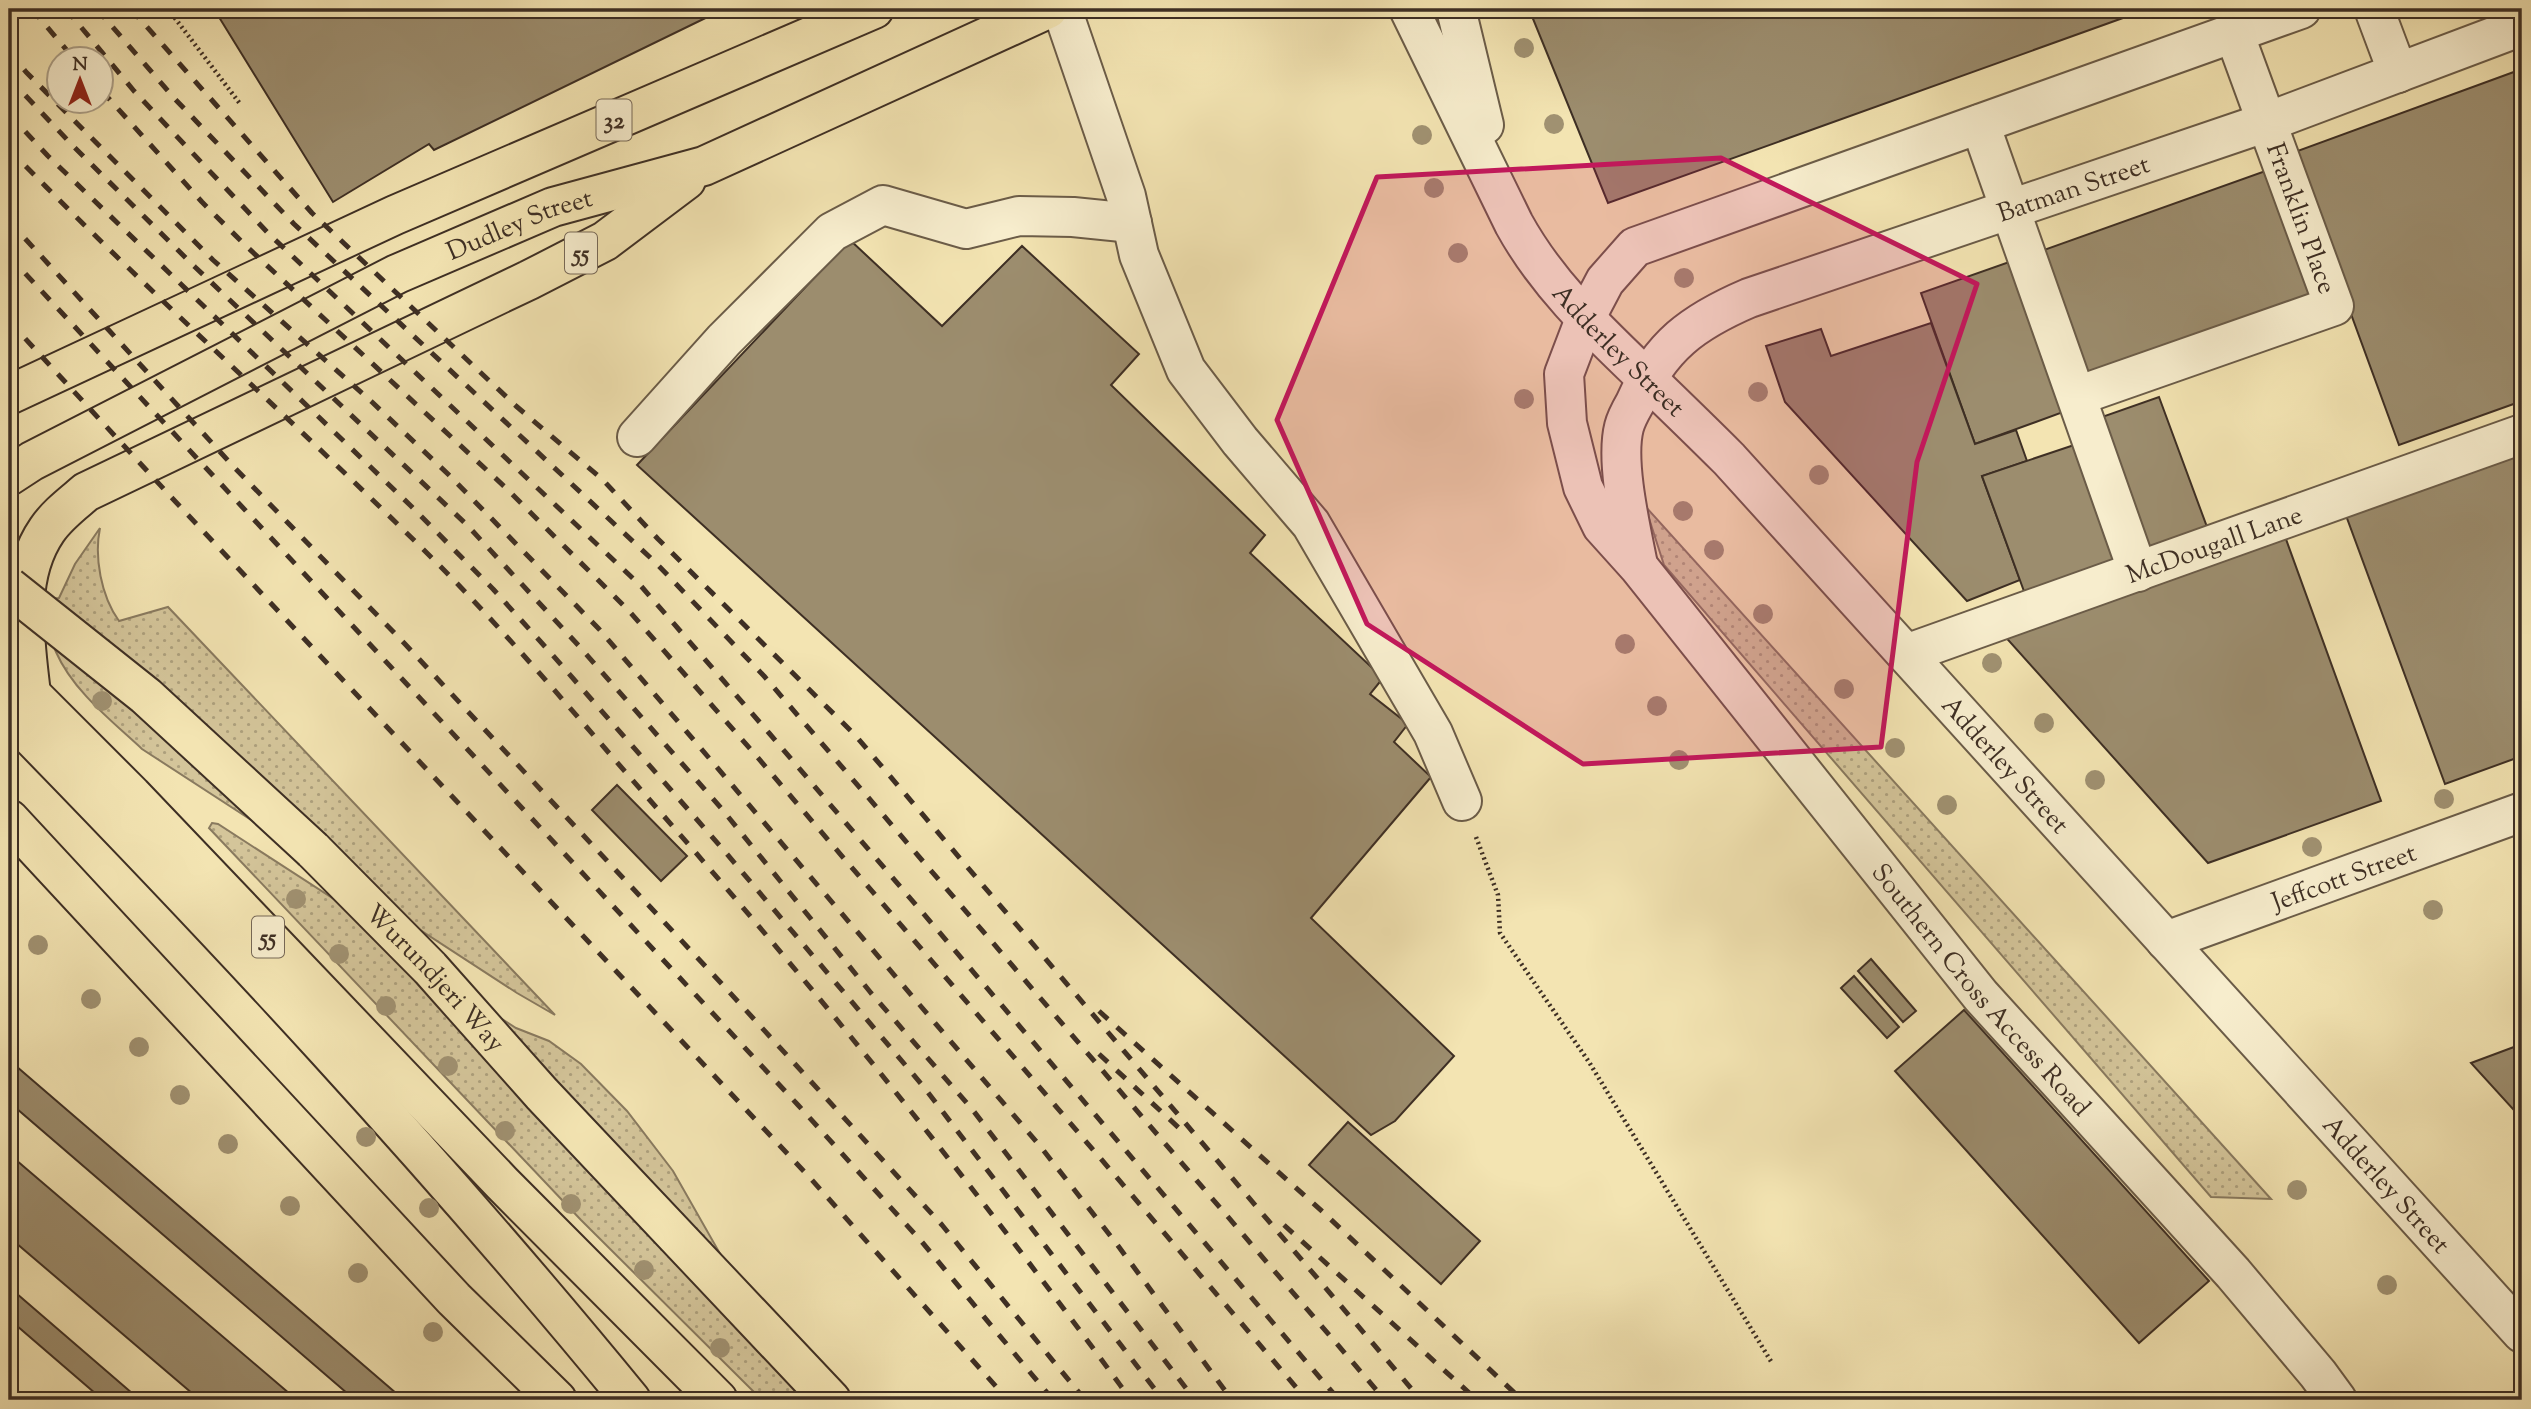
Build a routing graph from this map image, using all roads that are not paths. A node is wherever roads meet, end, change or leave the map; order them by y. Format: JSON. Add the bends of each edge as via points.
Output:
{"nodes":[{"id":1,"x":874,"y":9,"type":"edge"},
{"id":2,"x":1048,"y":9,"type":"edge"},
{"id":3,"x":1062,"y":9,"type":"edge"},
{"id":4,"x":1409,"y":9,"type":"edge"},
{"id":5,"x":1456,"y":9,"type":"edge"},
{"id":6,"x":2301,"y":9,"type":"edge"},
{"id":7,"x":2374,"y":9,"type":"edge"},
{"id":8,"x":2522,"y":26,"type":"edge"},
{"id":9,"x":2234,"y":33,"type":"junction"},
{"id":10,"x":2398,"y":73,"type":"junction"},
{"id":11,"x":2267,"y":122,"type":"junction"},
{"id":12,"x":1980,"y":124,"type":"junction"},
{"id":13,"x":704,"y":166,"type":"junction"},
{"id":14,"x":1500,"y":192,"type":"junction"},
{"id":15,"x":2010,"y":210,"type":"junction"},
{"id":16,"x":1132,"y":223,"type":"junction"},
{"id":17,"x":1585,"y":319,"type":"junction"},
{"id":18,"x":1646,"y":378,"type":"junction"},
{"id":19,"x":9,"y":396,"type":"edge"},
{"id":20,"x":2077,"y":396,"type":"junction"},
{"id":21,"x":2522,"y":434,"type":"edge"},
{"id":22,"x":638,"y":437,"type":"dead end"},
{"id":23,"x":9,"y":477,"type":"edge"},
{"id":24,"x":1638,"y":566,"type":"junction"},
{"id":25,"x":2138,"y":572,"type":"junction"},
{"id":26,"x":9,"y":587,"type":"edge"},
{"id":27,"x":1906,"y":654,"type":"junction"},
{"id":28,"x":16,"y":693,"type":"edge"},
{"id":29,"x":1462,"y":801,"type":"road end"},
{"id":30,"x":2522,"y":812,"type":"edge"},
{"id":31,"x":9,"y":819,"type":"edge"},
{"id":32,"x":2166,"y":941,"type":"junction"},
{"id":33,"x":2522,"y":1334,"type":"edge"},
{"id":34,"x":557,"y":1400,"type":"edge"},
{"id":35,"x":631,"y":1400,"type":"edge"},
{"id":36,"x":718,"y":1400,"type":"edge"},
{"id":37,"x":831,"y":1400,"type":"edge"},
{"id":38,"x":2337,"y":1400,"type":"edge"}],
"edges":[{"from":1,"to":19,"type":"main road","number":"32","via":[[395,215]]},
{"from":2,"to":13,"type":"main road","name":"Dudley Street"},
{"from":3,"to":16,"type":"street"},
{"from":4,"to":14,"type":"street","name":"Adderley Street"},
{"from":5,"to":14,"type":"street","name":"Adderley Street"},
{"from":6,"to":9,"type":"street"},
{"from":7,"to":10,"type":"street"},
{"from":8,"to":10,"type":"street","name":"Batman Street"},
{"from":9,"to":11,"type":"street","name":"Franklin Place"},
{"from":9,"to":12,"type":"street"},
{"from":10,"to":11,"type":"street","name":"Batman Street"},
{"from":11,"to":15,"type":"street","name":"Batman Street"},
{"from":11,"to":20,"type":"street","name":"Franklin Place","via":[[2334,306]]},
{"from":12,"to":15,"type":"street"},
{"from":12,"to":17,"type":"street","via":[[1635,247],[1605,281]]},
{"from":13,"to":23,"type":"main road","name":"Dudley Street","via":[[553,207],[397,274]]},
{"from":13,"to":28,"type":"main road","number":"55","via":[[605,240],[86,492],[46,530],[31,562]]},
{"from":14,"to":17,"type":"street","name":"Adderley Street","via":[[1526,247]]},
{"from":15,"to":18,"type":"street","name":"Batman Street","via":[[1727,307],[1672,343]]},
{"from":15,"to":20,"type":"street"},
{"from":16,"to":22,"type":"street","via":[[1019,216],[966,229],[883,205],[832,232],[724,340]]},
{"from":16,"to":29,"type":"street","via":[[1139,255],[1186,370],[1311,524],[1433,733]]},
{"from":17,"to":18,"type":"street","name":"Adderley Street"},
{"from":17,"to":24,"type":"street","name":"Southern Cross Access Road","via":[[1564,374],[1567,423],[1583,487],[1602,526]]},
{"from":18,"to":24,"type":"street","name":"Southern Cross Access Road","via":[[1624,428],[1625,498]]},
{"from":18,"to":27,"type":"street","name":"Adderley Street","via":[[1729,459]]},
{"from":20,"to":25,"type":"street"},
{"from":21,"to":25,"type":"street","name":"McDougall Lane"},
{"from":24,"to":38,"type":"street","name":"Southern Cross Access Road","via":[[1981,996],[2241,1283]]},
{"from":25,"to":27,"type":"street","name":"McDougall Lane"},
{"from":26,"to":37,"type":"main road","name":"Wurundjeri Way","bridge":true,"via":[[146,696],[313,850],[430,968],[542,1094]]},
{"from":27,"to":32,"type":"street","name":"Adderley Street"},
{"from":28,"to":35,"type":"main road","via":[[120,829],[400,1129]]},
{"from":28,"to":36,"type":"main road","number":"55","via":[[132,795],[502,1183]]},
{"from":30,"to":32,"type":"street","name":"Jeffcott Street"},
{"from":31,"to":34,"type":"main road","via":[[444,1289]]},
{"from":32,"to":33,"type":"street","name":"Adderley Street"}]}
